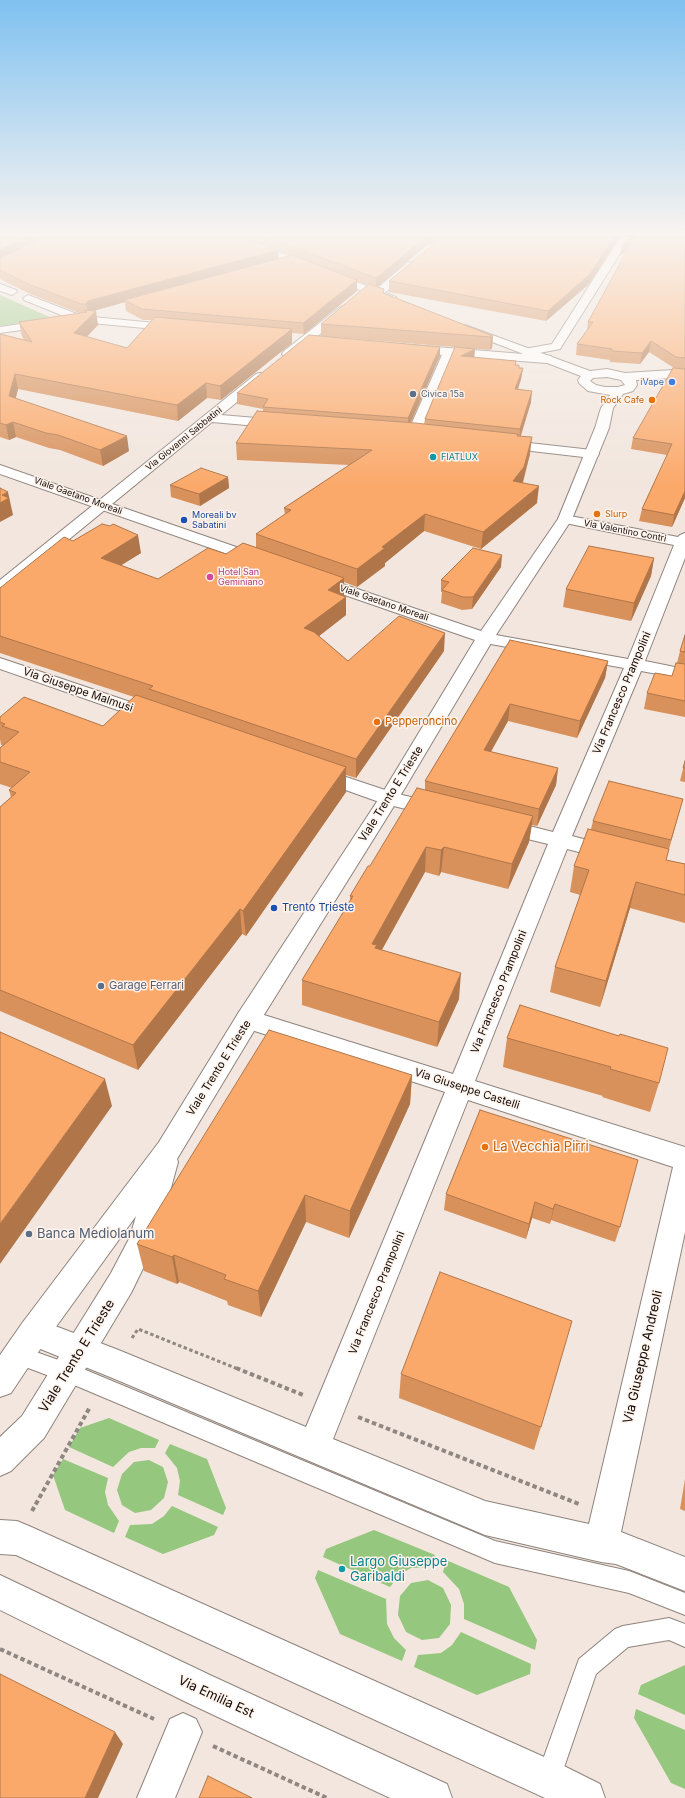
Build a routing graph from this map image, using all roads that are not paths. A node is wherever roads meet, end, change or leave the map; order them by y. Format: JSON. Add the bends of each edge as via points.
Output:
{"nodes":[{"id":1,"x":73,"y":320,"type":"edge"},
{"id":2,"x":90,"y":320,"type":"edge"},
{"id":3,"x":333,"y":320,"type":"edge"},
{"id":4,"x":573,"y":320,"type":"edge"},
{"id":5,"x":456,"y":324,"type":"edge"},
{"id":6,"x":191,"y":329,"type":"edge"},
{"id":7,"x":0,"y":330,"type":"edge"},
{"id":8,"x":292,"y":338,"type":"edge"},
{"id":9,"x":307,"y":339,"type":"junction"},
{"id":10,"x":323,"y":341,"type":"edge"},
{"id":11,"x":402,"y":348,"type":"edge"},
{"id":12,"x":449,"y":352,"type":"junction"},
{"id":13,"x":528,"y":352,"type":"junction"},
{"id":14,"x":547,"y":359,"type":"junction"},
{"id":15,"x":685,"y":375,"type":"edge"},
{"id":16,"x":625,"y":377,"type":"junction"},
{"id":17,"x":590,"y":382,"type":"junction"},
{"id":18,"x":619,"y":391,"type":"junction"},
{"id":19,"x":607,"y":408,"type":"junction"},
{"id":20,"x":210,"y":418,"type":"junction"},
{"id":21,"x":296,"y":425,"type":"edge"},
{"id":22,"x":398,"y":433,"type":"edge"},
{"id":23,"x":414,"y":434,"type":"junction"},
{"id":24,"x":429,"y":436,"type":"edge"},
{"id":25,"x":491,"y":443,"type":"edge"},
{"id":26,"x":592,"y":454,"type":"junction"},
{"id":27,"x":0,"y":468,"type":"edge"},
{"id":28,"x":102,"y":506,"type":"junction"},
{"id":29,"x":565,"y":519,"type":"junction"},
{"id":30,"x":684,"y":541,"type":"edge"},
{"id":31,"x":272,"y":565,"type":"edge"},
{"id":32,"x":302,"y":575,"type":"edge"},
{"id":33,"x":0,"y":588,"type":"edge"},
{"id":34,"x":485,"y":638,"type":"junction"},
{"id":35,"x":0,"y":663,"type":"edge"},
{"id":36,"x":635,"y":664,"type":"junction"},
{"id":37,"x":685,"y":674,"type":"edge"},
{"id":38,"x":166,"y":721,"type":"edge"},
{"id":39,"x":301,"y":768,"type":"edge"},
{"id":40,"x":390,"y":798,"type":"junction"},
{"id":41,"x":452,"y":813,"type":"edge"},
{"id":42,"x":483,"y":821,"type":"edge"},
{"id":43,"x":560,"y":840,"type":"junction"},
{"id":44,"x":626,"y":857,"type":"edge"},
{"id":45,"x":248,"y":1020,"type":"junction"},
{"id":46,"x":461,"y":1087,"type":"junction"},
{"id":47,"x":168,"y":1150,"type":"junction"},
{"id":48,"x":685,"y":1160,"type":"edge"},
{"id":49,"x":685,"y":1169,"type":"edge"},
{"id":50,"x":26,"y":1343,"type":"junction"},
{"id":51,"x":74,"y":1362,"type":"junction"},
{"id":52,"x":0,"y":1382,"type":"edge"},
{"id":53,"x":314,"y":1447,"type":"junction"},
{"id":54,"x":0,"y":1460,"type":"edge"},
{"id":55,"x":0,"y":1537,"type":"edge"},
{"id":56,"x":601,"y":1544,"type":"junction"},
{"id":57,"x":685,"y":1574,"type":"edge"},
{"id":58,"x":0,"y":1592,"type":"edge"},
{"id":59,"x":685,"y":1604,"type":"edge"},
{"id":60,"x":685,"y":1636,"type":"edge"},
{"id":61,"x":183,"y":1732,"type":"dead end"},
{"id":62,"x":548,"y":1779,"type":"junction"},
{"id":63,"x":156,"y":1798,"type":"edge"},
{"id":64,"x":434,"y":1798,"type":"edge"},
{"id":65,"x":586,"y":1798,"type":"edge"}],
"edges":[{"from":1,"to":7,"type":"street"},
{"from":2,"to":6,"type":"street"},
{"from":3,"to":9,"type":"street","name":"Via Giovanni Sabbatini"},
{"from":4,"to":13,"type":"street","via":[[556,347]]},
{"from":5,"to":13,"type":"street"},
{"from":8,"to":9,"type":"street"},
{"from":9,"to":10,"type":"street"},
{"from":9,"to":20,"type":"street","name":"Via Giovanni Sabbatini"},
{"from":11,"to":12,"type":"street"},
{"from":12,"to":14,"type":"street"},
{"from":12,"to":23,"type":"street"},
{"from":13,"to":14,"type":"street"},
{"from":14,"to":17,"type":"street"},
{"from":15,"to":16,"type":"street"},
{"from":16,"to":17,"type":"street","via":[[607,373]]},
{"from":16,"to":18,"type":"street","name":"Viale Trento E Trieste","via":[[631,385]]},
{"from":17,"to":18,"type":"street","via":[[605,391]]},
{"from":17,"to":19,"type":"street"},
{"from":18,"to":19,"type":"street","name":"Viale Trento E Trieste"},
{"from":19,"to":26,"type":"street","name":"Viale Trento E Trieste"},
{"from":20,"to":21,"type":"street"},
{"from":20,"to":28,"type":"street","name":"Via Giovanni Sabbatini"},
{"from":22,"to":23,"type":"street"},
{"from":23,"to":24,"type":"street"},
{"from":25,"to":26,"type":"street"},
{"from":26,"to":29,"type":"street","name":"Viale Trento E Trieste"},
{"from":27,"to":28,"type":"street","name":"Viale Gaetano Moreali"},
{"from":28,"to":31,"type":"street","name":"Viale Gaetano Moreali"},
{"from":28,"to":33,"type":"street","name":"Via Giovanni Sabbatini"},
{"from":29,"to":30,"type":"street","name":"Via Valentino Contri"},
{"from":29,"to":34,"type":"street","name":"Viale Trento E Trieste"},
{"from":30,"to":36,"type":"street","name":"Via Francesco Prampolini"},
{"from":32,"to":34,"type":"street","name":"Viale Gaetano Moreali"},
{"from":34,"to":36,"type":"street","name":"Viale Gaetano Moreali"},
{"from":34,"to":40,"type":"street","name":"Viale Trento E Trieste"},
{"from":35,"to":38,"type":"street","name":"Via Giuseppe Malmusi"},
{"from":36,"to":37,"type":"street","name":"Viale Gaetano Moreali"},
{"from":36,"to":43,"type":"street","name":"Via Francesco Prampolini"},
{"from":39,"to":40,"type":"street"},
{"from":40,"to":41,"type":"street"},
{"from":40,"to":45,"type":"street","name":"Viale Trento E Trieste"},
{"from":42,"to":43,"type":"street"},
{"from":43,"to":44,"type":"street"},
{"from":43,"to":46,"type":"street","name":"Via Francesco Prampolini"},
{"from":45,"to":46,"type":"street","name":"Via Giuseppe Castelli"},
{"from":45,"to":47,"type":"street","name":"Viale Trento E Trieste"},
{"from":46,"to":48,"type":"street","name":"Via Giuseppe Castelli"},
{"from":46,"to":53,"type":"street","name":"Via Francesco Prampolini"},
{"from":47,"to":50,"type":"street","name":"Viale Trento E Trieste"},
{"from":47,"to":51,"type":"street","name":"Viale Trento E Trieste","via":[[143,1240],[121,1283]]},
{"from":49,"to":56,"type":"street","name":"Via Giuseppe Andreoli"},
{"from":50,"to":51,"type":"street"},
{"from":50,"to":52,"type":"street","name":"Viale Trento E Trieste"},
{"from":51,"to":53,"type":"street"},
{"from":51,"to":54,"type":"street","name":"Viale Trento E Trieste","via":[[34,1427]]},
{"from":51,"to":59,"type":"lane","via":[[495,1552],[629,1582]]},
{"from":53,"to":56,"type":"street","via":[[485,1518]]},
{"from":55,"to":62,"type":"street","via":[[17,1538]]},
{"from":56,"to":57,"type":"street","via":[[616,1547]]},
{"from":58,"to":64,"type":"street","name":"Via Emilia Est","via":[[199,1689]]},
{"from":60,"to":62,"type":"lane","via":[[669,1629],[623,1637],[587,1667]]},
{"from":61,"to":63,"type":"street"},
{"from":62,"to":65,"type":"street"}]}
